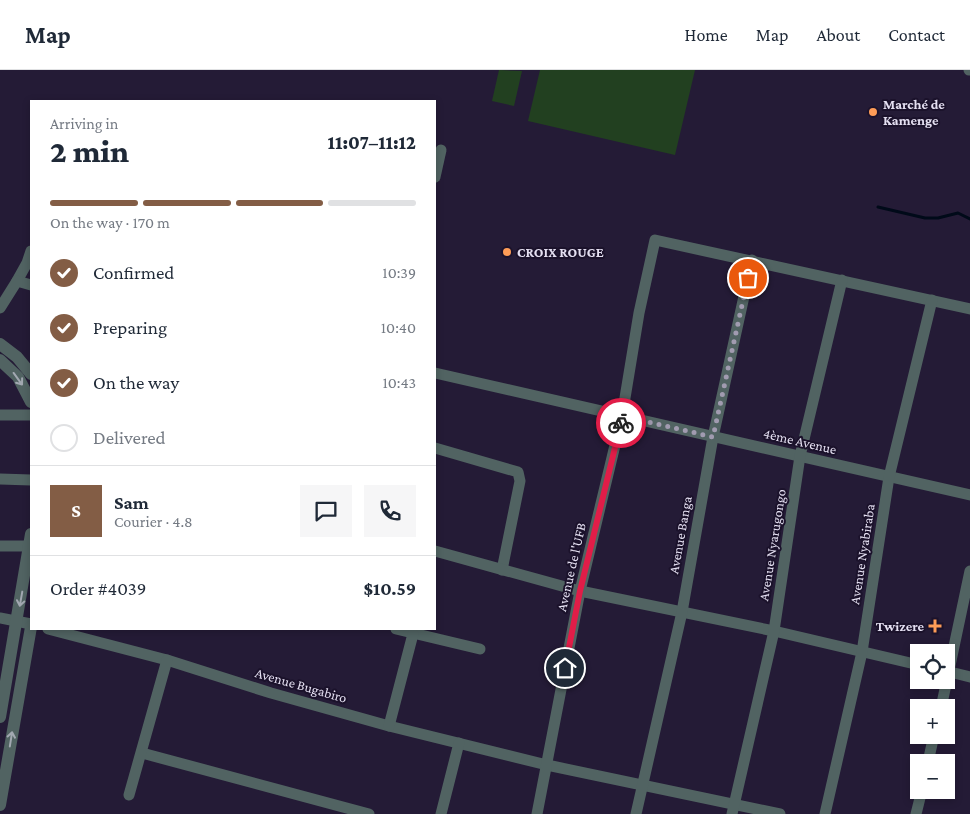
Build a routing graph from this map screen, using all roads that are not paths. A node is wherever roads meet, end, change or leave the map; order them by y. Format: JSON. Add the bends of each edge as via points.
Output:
{"nodes":[{"id":1,"x":441,"y":150,"type":"dead end"},
{"id":2,"x":436,"y":172,"type":"edge"},
{"id":3,"x":30,"y":254,"type":"edge"},
{"id":4,"x":752,"y":260,"type":"junction"},
{"id":5,"x":842,"y":280,"type":"junction"},
{"id":6,"x":16,"y":281,"type":"junction"},
{"id":7,"x":30,"y":285,"type":"edge"},
{"id":8,"x":932,"y":300,"type":"junction"},
{"id":9,"x":0,"y":308,"type":"edge"},
{"id":10,"x":970,"y":309,"type":"edge"},
{"id":11,"x":0,"y":344,"type":"edge"},
{"id":12,"x":0,"y":360,"type":"edge"},
{"id":13,"x":30,"y":373,"type":"edge"},
{"id":14,"x":436,"y":373,"type":"edge"},
{"id":15,"x":30,"y":400,"type":"edge"},
{"id":16,"x":0,"y":415,"type":"edge"},
{"id":17,"x":30,"y":415,"type":"edge"},
{"id":18,"x":622,"y":416,"type":"junction"},
{"id":19,"x":713,"y":437,"type":"junction"},
{"id":20,"x":436,"y":448,"type":"edge"},
{"id":21,"x":800,"y":456,"type":"junction"},
{"id":22,"x":889,"y":477,"type":"junction"},
{"id":23,"x":0,"y":479,"type":"edge"},
{"id":24,"x":30,"y":480,"type":"edge"},
{"id":25,"x":970,"y":495,"type":"edge"},
{"id":26,"x":30,"y":540,"type":"edge"},
{"id":27,"x":0,"y":546,"type":"edge"},
{"id":28,"x":436,"y":551,"type":"edge"},
{"id":29,"x":502,"y":570,"type":"junction"},
{"id":30,"x":970,"y":571,"type":"edge"},
{"id":31,"x":580,"y":591,"type":"junction"},
{"id":32,"x":968,"y":596,"type":"edge"},
{"id":33,"x":682,"y":612,"type":"junction"},
{"id":34,"x":0,"y":618,"type":"edge"},
{"id":35,"x":17,"y":622,"type":"junction"},
{"id":36,"x":30,"y":626,"type":"edge"},
{"id":37,"x":30,"y":630,"type":"edge"},
{"id":38,"x":52,"y":630,"type":"edge"},
{"id":39,"x":399,"y":630,"type":"edge"},
{"id":40,"x":774,"y":631,"type":"junction"},
{"id":41,"x":413,"y":634,"type":"junction"},
{"id":42,"x":955,"y":645,"type":"edge"},
{"id":43,"x":480,"y":649,"type":"dead end"},
{"id":44,"x":862,"y":652,"type":"junction"},
{"id":45,"x":167,"y":660,"type":"junction"},
{"id":46,"x":910,"y":663,"type":"edge"},
{"id":47,"x":955,"y":673,"type":"edge"},
{"id":48,"x":970,"y":676,"type":"edge"},
{"id":49,"x":2,"y":692,"type":"edge"},
{"id":50,"x":0,"y":717,"type":"edge"},
{"id":51,"x":389,"y":726,"type":"junction"},
{"id":52,"x":458,"y":743,"type":"junction"},
{"id":53,"x":142,"y":753,"type":"junction"},
{"id":54,"x":547,"y":765,"type":"junction"},
{"id":55,"x":643,"y":784,"type":"junction"},
{"id":56,"x":129,"y":795,"type":"dead end"},
{"id":57,"x":920,"y":799,"type":"edge"},
{"id":58,"x":0,"y":805,"type":"edge"},
{"id":59,"x":733,"y":809,"type":"edge"},
{"id":60,"x":369,"y":814,"type":"edge"},
{"id":61,"x":441,"y":814,"type":"edge"},
{"id":62,"x":537,"y":814,"type":"edge"},
{"id":63,"x":636,"y":814,"type":"edge"},
{"id":64,"x":780,"y":814,"type":"edge"},
{"id":65,"x":825,"y":814,"type":"edge"},
{"id":66,"x":916,"y":814,"type":"edge"}],
"edges":[{"from":1,"to":2,"type":"street"},
{"from":3,"to":6,"type":"street"},
{"from":4,"to":5,"type":"street"},
{"from":4,"to":18,"type":"street","name":"Avenue de l'UFB","via":[[655,240]]},
{"from":4,"to":19,"type":"street","name":"Avenue Banga"},
{"from":5,"to":8,"type":"street"},
{"from":5,"to":21,"type":"street","name":"Avenue Nyarugongo"},
{"from":6,"to":7,"type":"street"},
{"from":6,"to":9,"type":"street"},
{"from":8,"to":10,"type":"street"},
{"from":8,"to":22,"type":"street","name":"Avenue Nyabiraba"},
{"from":11,"to":13,"type":"street"},
{"from":12,"to":15,"type":"street","one_way":true,"via":[[18,377]]},
{"from":14,"to":18,"type":"street","name":"4ème Avenue"},
{"from":16,"to":17,"type":"street"},
{"from":18,"to":19,"type":"street","name":"4ème Avenue"},
{"from":18,"to":31,"type":"street","name":"Avenue de l'UFB"},
{"from":19,"to":21,"type":"street","name":"4ème Avenue"},
{"from":19,"to":33,"type":"street","name":"Avenue Banga"},
{"from":20,"to":29,"type":"street","via":[[518,472],[520,480]]},
{"from":21,"to":22,"type":"street","name":"4ème Avenue"},
{"from":21,"to":40,"type":"street","name":"Avenue Nyarugongo"},
{"from":22,"to":25,"type":"street","name":"4ème Avenue"},
{"from":22,"to":44,"type":"street","name":"Avenue Nyabiraba"},
{"from":23,"to":24,"type":"street"},
{"from":26,"to":27,"type":"street"},
{"from":26,"to":35,"type":"street","one_way":true},
{"from":28,"to":29,"type":"street"},
{"from":29,"to":31,"type":"street"},
{"from":30,"to":32,"type":"street"},
{"from":31,"to":33,"type":"street"},
{"from":31,"to":54,"type":"street","name":"Avenue de l'UFB"},
{"from":32,"to":42,"type":"street"},
{"from":33,"to":40,"type":"street"},
{"from":33,"to":55,"type":"street","name":"Avenue Banga"},
{"from":34,"to":35,"type":"street"},
{"from":35,"to":36,"type":"street"},
{"from":35,"to":49,"type":"street"},
{"from":58,"to":37,"type":"street","one_way":true},
{"from":38,"to":45,"type":"street","name":"Avenue Bugabiro"},
{"from":39,"to":41,"type":"street"},
{"from":40,"to":44,"type":"street"},
{"from":40,"to":59,"type":"street","name":"Avenue Nyarugongo"},
{"from":41,"to":43,"type":"street"},
{"from":41,"to":51,"type":"street"},
{"from":44,"to":46,"type":"street"},
{"from":44,"to":65,"type":"street","name":"Avenue Nyabiraba"},
{"from":45,"to":51,"type":"street","name":"Avenue Bugabiro"},
{"from":45,"to":53,"type":"street"},
{"from":47,"to":48,"type":"street"},
{"from":49,"to":50,"type":"street"},
{"from":51,"to":52,"type":"street","name":"Avenue Bugabiro"},
{"from":52,"to":54,"type":"street","name":"Avenue Bugabiro"},
{"from":52,"to":61,"type":"street"},
{"from":53,"to":56,"type":"street"},
{"from":53,"to":60,"type":"street"},
{"from":54,"to":55,"type":"street","name":"Avenue Bugabiro"},
{"from":54,"to":62,"type":"street","name":"Avenue de l'UFB"},
{"from":55,"to":59,"type":"street","name":"Avenue Bugabiro"},
{"from":55,"to":63,"type":"street","name":"Avenue Banga"},
{"from":57,"to":66,"type":"street"},
{"from":59,"to":64,"type":"street","name":"Avenue Bugabiro"}]}
